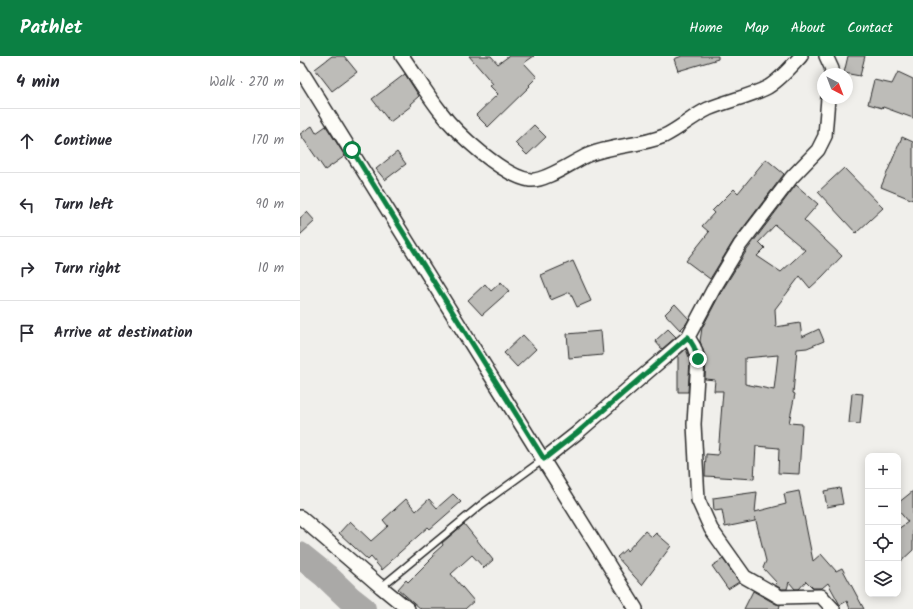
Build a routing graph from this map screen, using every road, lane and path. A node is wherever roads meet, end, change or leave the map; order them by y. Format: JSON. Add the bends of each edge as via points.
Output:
{"nodes":[{"id":1,"x":402,"y":56,"type":"edge"},
{"id":2,"x":801,"y":56,"type":"edge"},
{"id":3,"x":826,"y":56,"type":"edge"},
{"id":4,"x":832,"y":68,"type":"edge"},
{"id":5,"x":300,"y":69,"type":"edge"},
{"id":6,"x":828,"y":104,"type":"edge"},
{"id":7,"x":688,"y":337,"type":"junction"},
{"id":8,"x":544,"y":459,"type":"junction"},
{"id":9,"x":300,"y":517,"type":"edge"},
{"id":10,"x":381,"y":587,"type":"junction"},
{"id":11,"x":408,"y":609,"type":"edge"},
{"id":12,"x":636,"y":609,"type":"edge"},
{"id":13,"x":833,"y":609,"type":"edge"}],
"edges":[{"from":1,"to":2,"type":"street","via":[[440,111],[457,130],[495,163],[515,175],[531,180],[545,177],[605,149],[665,135],[708,109],[767,87],[778,80]]},
{"from":3,"to":4,"type":"street"},
{"from":5,"to":8,"type":"street"},
{"from":6,"to":7,"type":"street","via":[[825,136],[818,150],[792,177],[740,245]]},
{"from":7,"to":8,"type":"street"},
{"from":7,"to":13,"type":"street","via":[[698,359],[694,424],[698,500],[711,529],[745,578],[780,598],[821,596]]},
{"from":8,"to":10,"type":"lane","via":[[482,504]]},
{"from":8,"to":12,"type":"street"},
{"from":9,"to":10,"type":"street"},
{"from":10,"to":11,"type":"street"}]}
